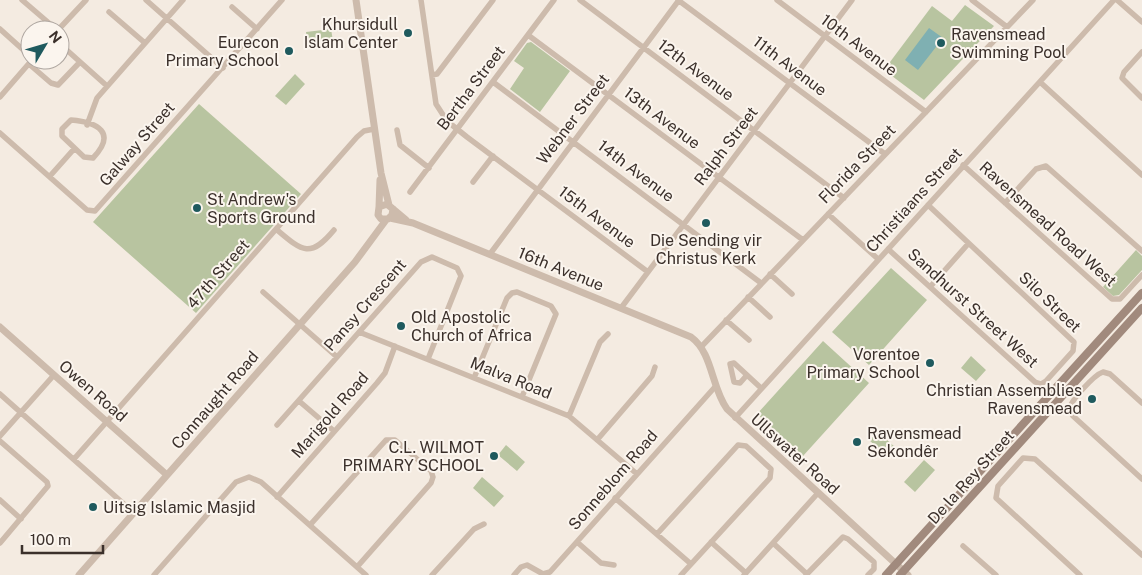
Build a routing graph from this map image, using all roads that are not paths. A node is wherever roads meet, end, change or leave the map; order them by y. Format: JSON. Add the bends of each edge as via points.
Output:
{"nodes":[{"id":1,"x":22,"y":0,"type":"edge"},
{"id":2,"x":86,"y":0,"type":"edge"},
{"id":3,"x":183,"y":0,"type":"edge"},
{"id":4,"x":282,"y":0,"type":"edge"},
{"id":5,"x":356,"y":0,"type":"edge"},
{"id":6,"x":422,"y":0,"type":"edge"},
{"id":7,"x":493,"y":0,"type":"edge"},
{"id":8,"x":554,"y":0,"type":"edge"},
{"id":9,"x":580,"y":0,"type":"edge"},
{"id":10,"x":679,"y":0,"type":"edge"},
{"id":11,"x":777,"y":0,"type":"edge"},
{"id":12,"x":852,"y":0,"type":"edge"},
{"id":13,"x":972,"y":0,"type":"edge"},
{"id":14,"x":1033,"y":0,"type":"edge"},
{"id":15,"x":1116,"y":0,"type":"edge"},
{"id":16,"x":149,"y":1,"type":"edge"},
{"id":17,"x":232,"y":6,"type":"dead end"},
{"id":18,"x":108,"y":12,"type":"dead end"},
{"id":19,"x":166,"y":19,"type":"junction"},
{"id":20,"x":46,"y":20,"type":"edge"},
{"id":21,"x":67,"y":20,"type":"edge"},
{"id":22,"x":1142,"y":22,"type":"edge"},
{"id":23,"x":1007,"y":27,"type":"junction"},
{"id":24,"x":256,"y":29,"type":"junction"},
{"id":25,"x":1,"y":33,"type":"edge"},
{"id":26,"x":528,"y":35,"type":"junction"},
{"id":27,"x":825,"y":36,"type":"junction"},
{"id":28,"x":145,"y":43,"type":"junction"},
{"id":29,"x":20,"y":48,"type":"edge"},
{"id":30,"x":644,"y":48,"type":"junction"},
{"id":31,"x":1142,"y":52,"type":"edge"},
{"id":32,"x":70,"y":53,"type":"edge"},
{"id":33,"x":80,"y":62,"type":"junction"},
{"id":34,"x":223,"y":68,"type":"junction"},
{"id":35,"x":24,"y":70,"type":"edge"},
{"id":36,"x":39,"y":70,"type":"edge"},
{"id":37,"x":432,"y":75,"type":"junction"},
{"id":38,"x":493,"y":82,"type":"junction"},
{"id":39,"x":1040,"y":82,"type":"junction"},
{"id":40,"x":790,"y":83,"type":"junction"},
{"id":41,"x":107,"y":86,"type":"junction"},
{"id":42,"x":608,"y":95,"type":"junction"},
{"id":43,"x":0,"y":97,"type":"edge"},
{"id":44,"x":1142,"y":98,"type":"edge"},
{"id":45,"x":926,"y":112,"type":"junction"},
{"id":46,"x":87,"y":124,"type":"junction"},
{"id":47,"x":374,"y":129,"type":"junction"},
{"id":48,"x":458,"y":129,"type":"junction"},
{"id":49,"x":398,"y":130,"type":"dead end"},
{"id":50,"x":754,"y":131,"type":"junction"},
{"id":51,"x":0,"y":133,"type":"edge"},
{"id":52,"x":573,"y":142,"type":"junction"},
{"id":53,"x":74,"y":149,"type":"junction"},
{"id":54,"x":885,"y":154,"type":"junction"},
{"id":55,"x":492,"y":156,"type":"junction"},
{"id":56,"x":964,"y":165,"type":"junction"},
{"id":57,"x":429,"y":168,"type":"junction"},
{"id":58,"x":381,"y":173,"type":"junction"},
{"id":59,"x":1142,"y":175,"type":"edge"},
{"id":60,"x":50,"y":176,"type":"junction"},
{"id":61,"x":719,"y":178,"type":"junction"},
{"id":62,"x":473,"y":182,"type":"dead end"},
{"id":63,"x":538,"y":189,"type":"junction"},
{"id":64,"x":410,"y":192,"type":"dead end"},
{"id":65,"x":844,"y":198,"type":"junction"},
{"id":66,"x":1005,"y":203,"type":"junction"},
{"id":67,"x":928,"y":205,"type":"junction"},
{"id":68,"x":391,"y":207,"type":"junction"},
{"id":69,"x":378,"y":211,"type":"junction"},
{"id":70,"x":828,"y":214,"type":"junction"},
{"id":71,"x":388,"y":219,"type":"junction"},
{"id":72,"x":408,"y":222,"type":"junction"},
{"id":73,"x":684,"y":225,"type":"junction"},
{"id":74,"x":276,"y":229,"type":"junction"},
{"id":75,"x":334,"y":230,"type":"dead end"},
{"id":76,"x":803,"y":240,"type":"junction"},
{"id":77,"x":370,"y":242,"type":"junction"},
{"id":78,"x":968,"y":244,"type":"junction"},
{"id":79,"x":888,"y":249,"type":"junction"},
{"id":80,"x":1142,"y":252,"type":"edge"},
{"id":81,"x":490,"y":254,"type":"junction"},
{"id":82,"x":878,"y":260,"type":"junction"},
{"id":83,"x":648,"y":272,"type":"junction"},
{"id":84,"x":770,"y":274,"type":"junction"},
{"id":85,"x":1142,"y":275,"type":"edge"},
{"id":86,"x":761,"y":283,"type":"junction"},
{"id":87,"x":930,"y":287,"type":"junction"},
{"id":88,"x":263,"y":292,"type":"dead end"},
{"id":89,"x":1142,"y":293,"type":"edge"},
{"id":90,"x":792,"y":294,"type":"dead end"},
{"id":91,"x":748,"y":297,"type":"junction"},
{"id":92,"x":622,"y":308,"type":"junction"},
{"id":93,"x":1142,"y":308,"type":"edge"},
{"id":94,"x":770,"y":317,"type":"dead end"},
{"id":95,"x":726,"y":320,"type":"junction"},
{"id":96,"x":300,"y":325,"type":"junction"},
{"id":97,"x":0,"y":328,"type":"edge"},
{"id":98,"x":359,"y":332,"type":"junction"},
{"id":99,"x":608,"y":334,"type":"dead end"},
{"id":100,"x":749,"y":340,"type":"dead end"},
{"id":101,"x":395,"y":346,"type":"junction"},
{"id":102,"x":701,"y":347,"type":"junction"},
{"id":103,"x":337,"y":357,"type":"junction"},
{"id":104,"x":428,"y":359,"type":"junction"},
{"id":105,"x":655,"y":367,"type":"dead end"},
{"id":106,"x":54,"y":375,"type":"junction"},
{"id":107,"x":747,"y":375,"type":"dead end"},
{"id":108,"x":474,"y":378,"type":"junction"},
{"id":109,"x":1041,"y":384,"type":"joint"},
{"id":110,"x":714,"y":388,"type":"junction"},
{"id":111,"x":762,"y":388,"type":"junction"},
{"id":112,"x":0,"y":394,"type":"edge"},
{"id":113,"x":522,"y":397,"type":"junction"},
{"id":114,"x":299,"y":401,"type":"junction"},
{"id":115,"x":1142,"y":403,"type":"edge"},
{"id":116,"x":21,"y":412,"type":"junction"},
{"id":117,"x":569,"y":416,"type":"junction"},
{"id":118,"x":735,"y":418,"type":"junction"},
{"id":119,"x":107,"y":422,"type":"junction"},
{"id":120,"x":277,"y":425,"type":"dead end"},
{"id":121,"x":334,"y":431,"type":"junction"},
{"id":122,"x":0,"y":436,"type":"edge"},
{"id":123,"x":598,"y":440,"type":"junction"},
{"id":124,"x":0,"y":441,"type":"edge"},
{"id":125,"x":74,"y":459,"type":"junction"},
{"id":126,"x":636,"y":474,"type":"junction"},
{"id":127,"x":167,"y":475,"type":"junction"},
{"id":128,"x":1142,"y":479,"type":"edge"},
{"id":129,"x":818,"y":493,"type":"junction"},
{"id":130,"x":278,"y":496,"type":"junction"},
{"id":131,"x":616,"y":498,"type":"junction"},
{"id":132,"x":0,"y":500,"type":"edge"},
{"id":133,"x":134,"y":513,"type":"junction"},
{"id":134,"x":21,"y":519,"type":"junction"},
{"id":135,"x":484,"y":524,"type":"dead end"},
{"id":136,"x":310,"y":525,"type":"junction"},
{"id":137,"x":656,"y":534,"type":"junction"},
{"id":138,"x":577,"y":542,"type":"junction"},
{"id":139,"x":711,"y":542,"type":"junction"},
{"id":140,"x":0,"y":543,"type":"edge"},
{"id":141,"x":773,"y":543,"type":"junction"},
{"id":142,"x":964,"y":546,"type":"dead end"},
{"id":143,"x":1142,"y":556,"type":"edge"},
{"id":144,"x":691,"y":564,"type":"junction"},
{"id":145,"x":896,"y":564,"type":"junction"},
{"id":146,"x":614,"y":565,"type":"dead end"},
{"id":147,"x":357,"y":567,"type":"junction"},
{"id":148,"x":745,"y":574,"type":"edge"},
{"id":149,"x":807,"y":574,"type":"edge"},
{"id":150,"x":904,"y":574,"type":"edge"},
{"id":151,"x":79,"y":575,"type":"edge"},
{"id":152,"x":154,"y":575,"type":"edge"},
{"id":153,"x":366,"y":575,"type":"edge"},
{"id":154,"x":432,"y":575,"type":"edge"},
{"id":155,"x":514,"y":575,"type":"edge"},
{"id":156,"x":681,"y":575,"type":"edge"},
{"id":157,"x":868,"y":575,"type":"edge"},
{"id":158,"x":886,"y":575,"type":"edge"},
{"id":159,"x":996,"y":575,"type":"edge"},
{"id":160,"x":1080,"y":575,"type":"edge"}],
"edges":[{"from":1,"to":20,"type":"street"},
{"from":2,"to":21,"type":"street"},
{"from":3,"to":19,"type":"street"},
{"from":4,"to":24,"type":"street","name":"Galway Street"},
{"from":5,"to":47,"type":"street","name":"Connaught Road"},
{"from":6,"to":37,"type":"street","name":"15th Avenue"},
{"from":7,"to":37,"type":"street","via":[[437,74]]},
{"from":8,"to":26,"type":"street","name":"Bertha Street"},
{"from":9,"to":30,"type":"street","name":"12th Avenue"},
{"from":10,"to":30,"type":"street","name":"Webner Street"},
{"from":10,"to":40,"type":"street","name":"11th Avenue"},
{"from":11,"to":27,"type":"street","name":"10th Avenue"},
{"from":12,"to":27,"type":"street","name":"Ralph Street"},
{"from":13,"to":23,"type":"street"},
{"from":14,"to":23,"type":"street","name":"Florida Street"},
{"from":15,"to":22,"type":"street"},
{"from":15,"to":39,"type":"street","name":"Christiaans Street"},
{"from":16,"to":19,"type":"street"},
{"from":17,"to":24,"type":"street"},
{"from":18,"to":28,"type":"street"},
{"from":19,"to":28,"type":"street"},
{"from":19,"to":34,"type":"street"},
{"from":23,"to":45,"type":"street","name":"Florida Street"},
{"from":24,"to":34,"type":"street","name":"Galway Street"},
{"from":25,"to":29,"type":"street"},
{"from":26,"to":38,"type":"street","name":"Bertha Street"},
{"from":26,"to":42,"type":"street","name":"13th Avenue"},
{"from":27,"to":40,"type":"street","name":"Ralph Street"},
{"from":27,"to":45,"type":"street","name":"10th Avenue"},
{"from":28,"to":41,"type":"street"},
{"from":30,"to":42,"type":"street","name":"Webner Street"},
{"from":30,"to":50,"type":"street","name":"12th Avenue"},
{"from":31,"to":44,"type":"street","via":[[1122,78]]},
{"from":32,"to":33,"type":"street"},
{"from":33,"to":36,"type":"street","via":[[58,85],[51,83]]},
{"from":33,"to":41,"type":"street"},
{"from":34,"to":60,"type":"street","name":"Galway Street","via":[[96,210],[87,210]]},
{"from":35,"to":43,"type":"street"},
{"from":37,"to":48,"type":"street","name":"15th Avenue","via":[[440,114]]},
{"from":38,"to":48,"type":"street","name":"Bertha Street"},
{"from":38,"to":52,"type":"street","name":"14th Avenue"},
{"from":39,"to":56,"type":"street","name":"Christiaans Street"},
{"from":39,"to":59,"type":"street"},
{"from":40,"to":50,"type":"street","name":"Ralph Street"},
{"from":40,"to":54,"type":"street","name":"11th Avenue"},
{"from":41,"to":46,"type":"street","via":[[96,100]]},
{"from":42,"to":52,"type":"street","name":"Webner Street"},
{"from":42,"to":61,"type":"street","name":"13th Avenue"},
{"from":45,"to":54,"type":"street","name":"Florida Street"},
{"from":46,"to":53,"type":"street","via":[[70,120],[62,129],[62,136]]},
{"from":46,"to":53,"type":"street","via":[[104,132],[101,148],[91,159]]},
{"from":47,"to":58,"type":"street","name":"Connaught Road"},
{"from":47,"to":74,"type":"street","name":"47th Street","via":[[357,137]]},
{"from":48,"to":55,"type":"street","name":"15th Avenue"},
{"from":48,"to":57,"type":"street","name":"Bertha Street"},
{"from":49,"to":57,"type":"street","via":[[400,145]]},
{"from":50,"to":61,"type":"street","name":"Ralph Street"},
{"from":50,"to":65,"type":"street","name":"12th Avenue"},
{"from":51,"to":60,"type":"street","name":"Galway Street"},
{"from":52,"to":63,"type":"street","name":"Webner Street"},
{"from":52,"to":73,"type":"street","name":"14th Avenue"},
{"from":53,"to":60,"type":"street"},
{"from":54,"to":65,"type":"street","name":"Florida Street"},
{"from":55,"to":62,"type":"street"},
{"from":55,"to":63,"type":"street","name":"15th Avenue"},
{"from":56,"to":66,"type":"street","name":"Ravensmead Road West"},
{"from":56,"to":67,"type":"street","name":"Christiaans Street"},
{"from":57,"to":64,"type":"street","name":"Bertha Street"},
{"from":58,"to":68,"type":"street","name":"Connaught Road"},
{"from":58,"to":69,"type":"street","name":"Connaught Road"},
{"from":61,"to":73,"type":"street","name":"Ralph Street"},
{"from":61,"to":76,"type":"street","name":"13th Avenue"},
{"from":63,"to":81,"type":"street","name":"Webner Street"},
{"from":63,"to":83,"type":"street","name":"15th Avenue"},
{"from":65,"to":70,"type":"street","name":"Florida Street"},
{"from":66,"to":80,"type":"street","via":[[1036,169],[1046,166]]},
{"from":66,"to":85,"type":"street","name":"Ravensmead Road West","via":[[1110,298],[1122,298]]},
{"from":67,"to":78,"type":"street","name":"Silo Street"},
{"from":67,"to":79,"type":"street","name":"Christiaans Street"},
{"from":68,"to":69,"type":"street","via":[[384,204]]},
{"from":68,"to":71,"type":"street"},
{"from":68,"to":72,"type":"street","name":"16th Avenue"},
{"from":69,"to":71,"type":"street","name":"16th Avenue"},
{"from":69,"to":77,"type":"street","name":"Connaught Road"},
{"from":70,"to":76,"type":"street","name":"Florida Street"},
{"from":70,"to":82,"type":"street"},
{"from":71,"to":72,"type":"street","name":"16th Avenue"},
{"from":71,"to":77,"type":"street","name":"Connaught Road"},
{"from":72,"to":81,"type":"street","name":"16th Avenue"},
{"from":73,"to":83,"type":"street","name":"Ralph Street"},
{"from":73,"to":86,"type":"street","name":"14th Avenue"},
{"from":74,"to":75,"type":"street","via":[[296,246],[311,249],[322,245]]},
{"from":74,"to":119,"type":"street","name":"47th Street"},
{"from":76,"to":84,"type":"street","name":"Florida Street"},
{"from":77,"to":96,"type":"street","name":"Connaught Road"},
{"from":78,"to":87,"type":"street"},
{"from":78,"to":109,"type":"street","name":"Silo Street","via":[[1074,343],[1073,351]]},
{"from":79,"to":82,"type":"street","name":"Christiaans Street"},
{"from":79,"to":87,"type":"street","name":"Sandhurst Street West"},
{"from":81,"to":92,"type":"street","name":"16th Avenue"},
{"from":82,"to":111,"type":"street","name":"Christiaans Street"},
{"from":83,"to":92,"type":"street","name":"Ralph Street"},
{"from":84,"to":86,"type":"street","name":"Florida Street"},
{"from":84,"to":90,"type":"street"},
{"from":86,"to":91,"type":"street","name":"Florida Street"},
{"from":87,"to":109,"type":"street","name":"Sandhurst Street West"},
{"from":88,"to":96,"type":"street"},
{"from":89,"to":145,"type":"main road","name":"De la Rey Street"},
{"from":91,"to":94,"type":"street"},
{"from":91,"to":95,"type":"street","name":"Florida Street"},
{"from":92,"to":102,"type":"street","name":"16th Avenue","via":[[687,335]]},
{"from":93,"to":150,"type":"main road","name":"De la Rey Street"},
{"from":95,"to":100,"type":"street"},
{"from":95,"to":102,"type":"street","name":"Florida Street"},
{"from":96,"to":103,"type":"street"},
{"from":96,"to":127,"type":"street","name":"Connaught Road"},
{"from":97,"to":106,"type":"street","name":"Owen Road"},
{"from":98,"to":101,"type":"street","name":"Malva Road"},
{"from":98,"to":103,"type":"street","name":"Pansy Crescent"},
{"from":98,"to":104,"type":"street","name":"Pansy Crescent","via":[[421,262],[427,258],[439,260],[458,268],[461,276]]},
{"from":99,"to":117,"type":"street","via":[[600,342]]},
{"from":101,"to":104,"type":"street","name":"Malva Road"},
{"from":101,"to":121,"type":"street","name":"Marigold Road","via":[[385,373]]},
{"from":102,"to":110,"type":"street","name":"Ullswater Road"},
{"from":103,"to":114,"type":"street","name":"Pansy Crescent"},
{"from":104,"to":108,"type":"street","name":"Malva Road"},
{"from":105,"to":123,"type":"street","via":[[652,376]]},
{"from":106,"to":116,"type":"street"},
{"from":106,"to":119,"type":"street","name":"Owen Road"},
{"from":107,"to":111,"type":"street"},
{"from":108,"to":113,"type":"street","name":"Malva Road"},
{"from":108,"to":113,"type":"street","via":[[509,295],[517,292],[526,295],[551,306],[556,314]]},
{"from":110,"to":118,"type":"street","name":"Ullswater Road"},
{"from":110,"to":126,"type":"street","name":"Sonneblom Road"},
{"from":111,"to":118,"type":"street","name":"Christiaans Street"},
{"from":112,"to":116,"type":"street"},
{"from":113,"to":117,"type":"street","name":"Malva Road"},
{"from":114,"to":120,"type":"street","name":"Pansy Crescent"},
{"from":114,"to":121,"type":"street"},
{"from":115,"to":128,"type":"street","via":[[1111,374],[1103,372],[1096,375],[1069,407],[1072,416]]},
{"from":116,"to":122,"type":"street"},
{"from":116,"to":125,"type":"street"},
{"from":117,"to":123,"type":"street","name":"Malva Road"},
{"from":118,"to":129,"type":"street","name":"Ullswater Road"},
{"from":119,"to":125,"type":"street","name":"47th Street"},
{"from":119,"to":127,"type":"street","name":"Owen Road"},
{"from":121,"to":130,"type":"street","name":"Marigold Road"},
{"from":123,"to":126,"type":"street","name":"Malva Road"},
{"from":124,"to":134,"type":"street","via":[[48,484],[47,490]]},
{"from":125,"to":133,"type":"street"},
{"from":126,"to":131,"type":"street","name":"Sonneblom Road"},
{"from":127,"to":133,"type":"street","name":"Connaught Road"},
{"from":129,"to":141,"type":"street"},
{"from":129,"to":145,"type":"street","name":"Ullswater Road"},
{"from":130,"to":136,"type":"street"},
{"from":130,"to":152,"type":"street","via":[[255,478],[238,481]]},
{"from":131,"to":137,"type":"street"},
{"from":131,"to":138,"type":"street","name":"Sonneblom Road"},
{"from":132,"to":134,"type":"street"},
{"from":133,"to":151,"type":"street","name":"Connaught Road"},
{"from":134,"to":140,"type":"street"},
{"from":135,"to":154,"type":"street","via":[[474,529]]},
{"from":136,"to":147,"type":"street"},
{"from":136,"to":147,"type":"street","via":[[386,440],[395,440],[431,471],[431,482]]},
{"from":137,"to":139,"type":"street","via":[[741,444],[770,467],[772,473]]},
{"from":137,"to":144,"type":"street"},
{"from":138,"to":146,"type":"street","via":[[601,563]]},
{"from":138,"to":155,"type":"street","name":"Sonneblom Road","via":[[548,573],[527,565]]},
{"from":139,"to":144,"type":"street"},
{"from":139,"to":148,"type":"street"},
{"from":141,"to":148,"type":"street"},
{"from":141,"to":149,"type":"street"},
{"from":142,"to":159,"type":"street"},
{"from":143,"to":160,"type":"street","via":[[1035,458],[1024,458],[998,486],[996,498]]},
{"from":144,"to":156,"type":"street"},
{"from":145,"to":150,"type":"street","name":"Ullswater Road"},
{"from":145,"to":158,"type":"main road","name":"De la Rey Street"},
{"from":147,"to":153,"type":"street"},
{"from":149,"to":157,"type":"street","via":[[843,537],[872,560],[875,565]]}]}
